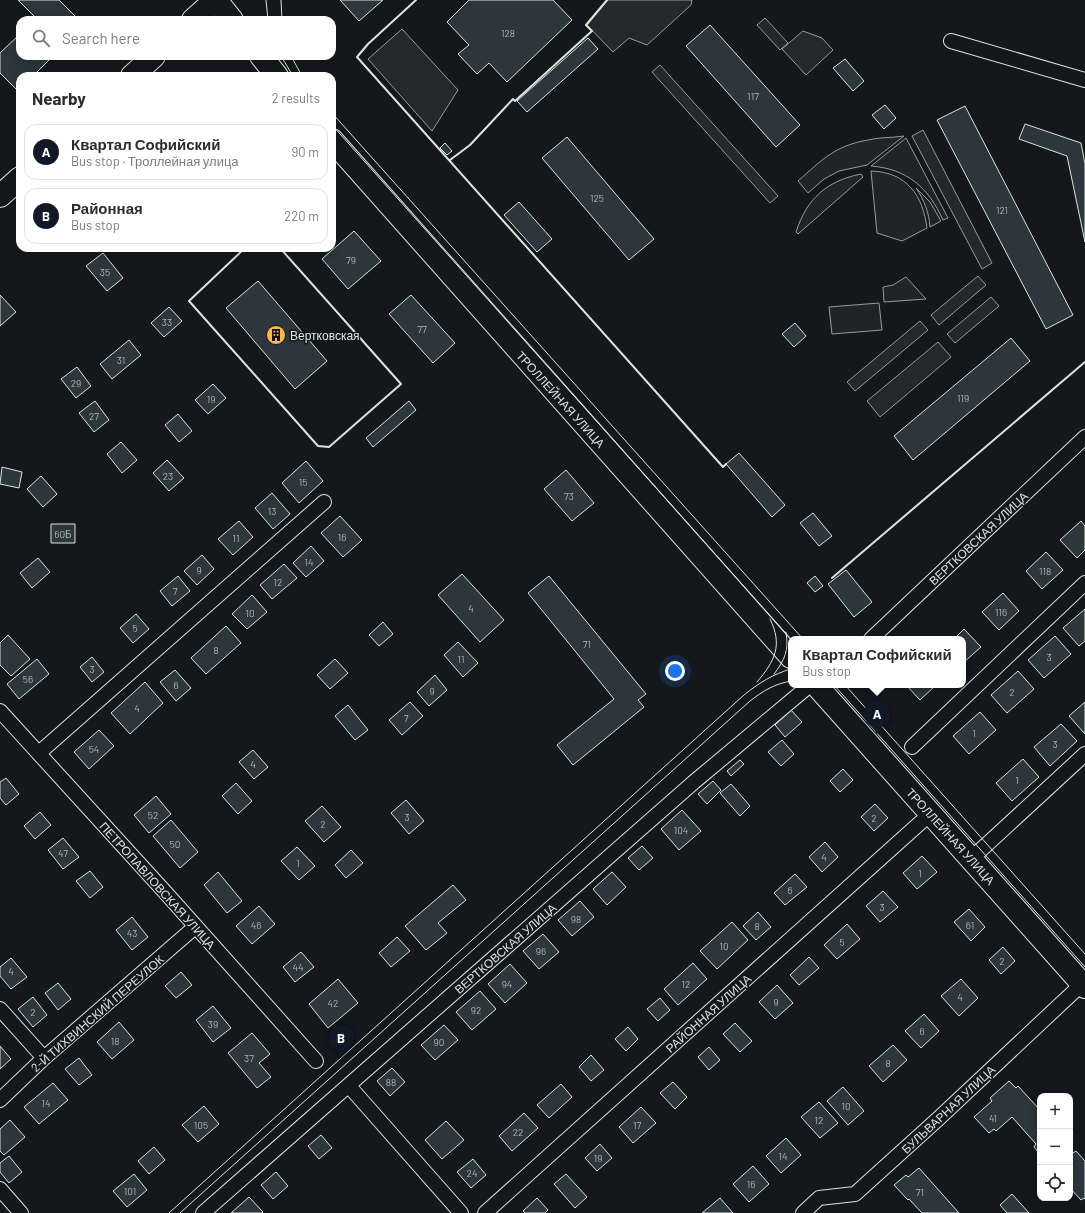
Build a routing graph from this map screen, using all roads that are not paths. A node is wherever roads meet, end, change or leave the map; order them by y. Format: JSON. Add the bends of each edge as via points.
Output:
{"nodes":[{"id":1,"x":215,"y":0,"type":"edge"},
{"id":2,"x":197,"y":16,"type":"edge"},
{"id":3,"x":229,"y":16,"type":"edge"},
{"id":4,"x":952,"y":41,"type":"dead end"},
{"id":5,"x":150,"y":60,"type":"edge"},
{"id":6,"x":264,"y":60,"type":"edge"},
{"id":7,"x":136,"y":72,"type":"edge"},
{"id":8,"x":274,"y":72,"type":"edge"},
{"id":9,"x":1085,"y":80,"type":"edge"},
{"id":10,"x":336,"y":145,"type":"edge"},
{"id":11,"x":16,"y":182,"type":"edge"},
{"id":12,"x":0,"y":196,"type":"edge"},
{"id":13,"x":1085,"y":437,"type":"edge"},
{"id":14,"x":324,"y":502,"type":"dead end"},
{"id":15,"x":1085,"y":582,"type":"edge"},
{"id":16,"x":874,"y":636,"type":"edge"},
{"id":17,"x":788,"y":654,"type":"edge"},
{"id":18,"x":806,"y":688,"type":"edge"},
{"id":19,"x":819,"y":688,"type":"edge"},
{"id":20,"x":0,"y":710,"type":"edge"},
{"id":21,"x":912,"y":748,"type":"dead end"},
{"id":22,"x":39,"y":753,"type":"junction"},
{"id":23,"x":1084,"y":757,"type":"edge"},
{"id":24,"x":930,"y":814,"type":"junction"},
{"id":25,"x":971,"y":859,"type":"junction"},
{"id":26,"x":195,"y":927,"type":"junction"},
{"id":27,"x":1084,"y":986,"type":"edge"},
{"id":28,"x":0,"y":1009,"type":"edge"},
{"id":29,"x":44,"y":1058,"type":"junction"},
{"id":30,"x":316,"y":1061,"type":"dead end"},
{"id":31,"x":349,"y":1086,"type":"junction"},
{"id":32,"x":0,"y":1100,"type":"edge"},
{"id":33,"x":0,"y":1189,"type":"edge"},
{"id":34,"x":21,"y":1213,"type":"edge"},
{"id":35,"x":203,"y":1213,"type":"edge"},
{"id":36,"x":461,"y":1213,"type":"edge"},
{"id":37,"x":485,"y":1213,"type":"edge"},
{"id":38,"x":803,"y":1213,"type":"edge"}],
"edges":[{"from":1,"to":2,"type":"main road"},
{"from":1,"to":3,"type":"main road"},
{"from":4,"to":9,"type":"street"},
{"from":5,"to":7,"type":"main road"},
{"from":6,"to":8,"type":"main road"},
{"from":10,"to":17,"type":"main road","name":"ТРОЛЛЕЙНАЯ УЛИЦА"},
{"from":11,"to":12,"type":"main road"},
{"from":13,"to":16,"type":"street","name":"ВЕРТКОВСКАЯ УЛИЦА"},
{"from":14,"to":22,"type":"street"},
{"from":15,"to":21,"type":"street"},
{"from":18,"to":31,"type":"street","name":"ВЕРТКОВСКАЯ УЛИЦА","via":[[694,782]]},
{"from":19,"to":24,"type":"main road","name":"ТРОЛЛЕЙНАЯ УЛИЦА"},
{"from":20,"to":22,"type":"street","name":"ПЕТРОПАВЛОВСКАЯ УЛИЦА"},
{"from":22,"to":26,"type":"street","name":"ПЕТРОПАВЛОВСКАЯ УЛИЦА"},
{"from":23,"to":25,"type":"street"},
{"from":24,"to":25,"type":"main road","name":"ТРОЛЛЕЙНАЯ УЛИЦА"},
{"from":24,"to":37,"type":"street","name":"РАЙОННАЯ УЛИЦА"},
{"from":25,"to":27,"type":"main road","name":"ТРОЛЛЕЙНАЯ УЛИЦА"},
{"from":26,"to":29,"type":"street","name":"2-Й ТИХВИНСКИЙ ПЕРЕУЛОК"},
{"from":26,"to":30,"type":"street","name":"ПЕТРОПАВЛОВСКАЯ УЛИЦА"},
{"from":27,"to":38,"type":"street","name":"БУЛЬВАРНАЯ УЛИЦА","via":[[855,1194],[819,1198]]},
{"from":28,"to":29,"type":"street"},
{"from":29,"to":32,"type":"street","name":"2-Й ТИХВИНСКИЙ ПЕРЕУЛОК"},
{"from":31,"to":35,"type":"street","name":"ВЕРТКОВСКАЯ УЛИЦА"},
{"from":31,"to":36,"type":"street"},
{"from":33,"to":34,"type":"street"}]}
